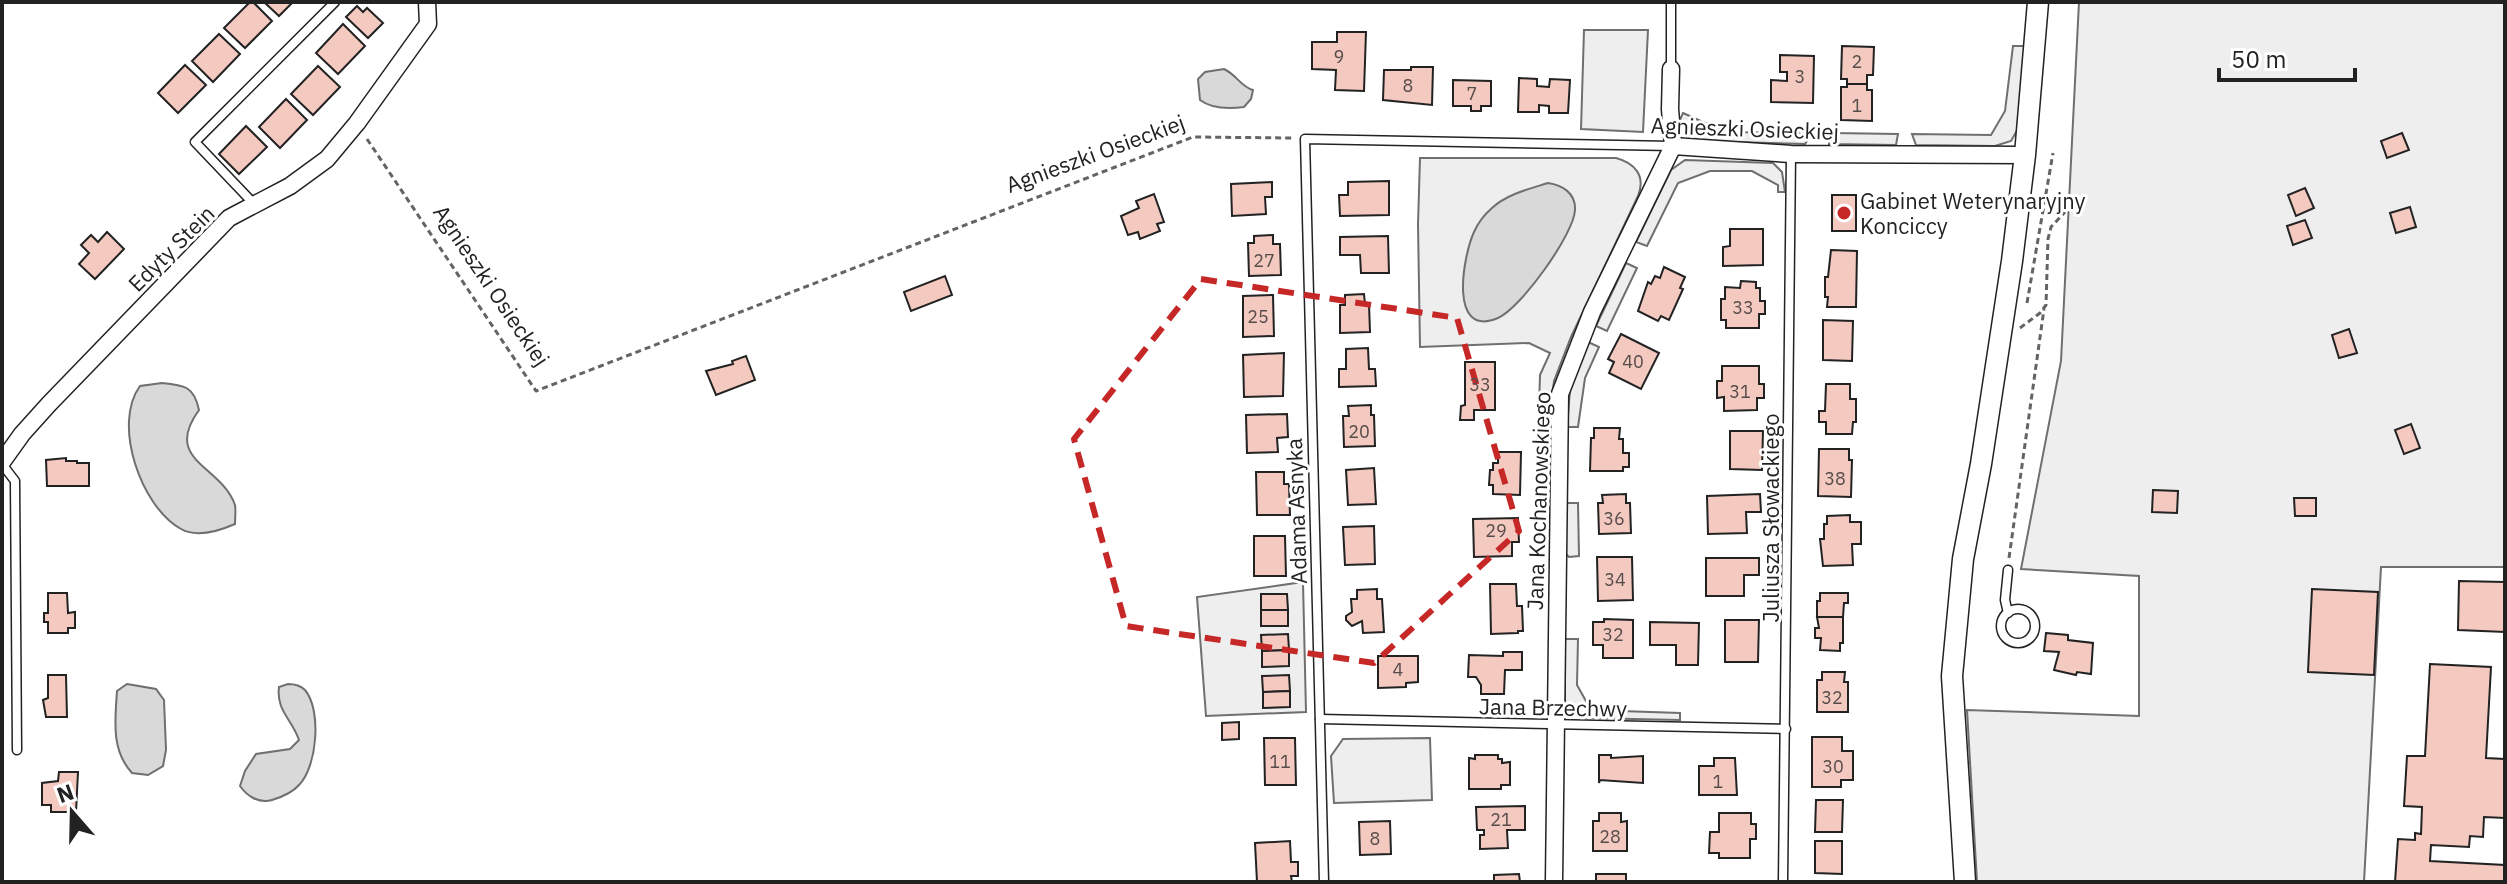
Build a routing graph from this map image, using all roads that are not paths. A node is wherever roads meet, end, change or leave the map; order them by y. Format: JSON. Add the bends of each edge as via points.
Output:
{"nodes":[{"id":1,"x":335,"y":2,"type":"edge"},
{"id":2,"x":427,"y":2,"type":"edge"},
{"id":3,"x":1671,"y":2,"type":"edge"},
{"id":4,"x":2038,"y":2,"type":"edge"},
{"id":5,"x":1671,"y":69,"type":"joint"},
{"id":6,"x":1305,"y":139,"type":"joint"},
{"id":7,"x":1673,"y":146,"type":"junction"},
{"id":8,"x":1791,"y":154,"type":"junction"},
{"id":9,"x":2025,"y":155,"type":"junction"},
{"id":10,"x":255,"y":205,"type":"junction"},
{"id":11,"x":2,"y":463,"type":"edge"},
{"id":12,"x":2008,"y":570,"type":"road end"},
{"id":13,"x":2008,"y":613,"type":"junction"},
{"id":14,"x":1320,"y":719,"type":"junction"},
{"id":15,"x":1556,"y":725,"type":"junction"},
{"id":16,"x":1786,"y":729,"type":"junction"},
{"id":17,"x":17,"y":750,"type":"dead end"},
{"id":18,"x":1324,"y":882,"type":"edge"},
{"id":19,"x":1554,"y":882,"type":"edge"},
{"id":20,"x":1783,"y":882,"type":"edge"},
{"id":21,"x":1965,"y":882,"type":"edge"}],
"edges":[{"from":1,"to":10,"type":"lane","via":[[195,142]]},
{"from":2,"to":10,"type":"street","name":"Edyty Stein","via":[[428,24],[327,159]]},
{"from":3,"to":5,"type":"lane"},
{"from":4,"to":9,"type":"street"},
{"from":5,"to":7,"type":"street"},
{"from":6,"to":7,"type":"lane","name":"Agnieszki Osieckiej"},
{"from":6,"to":14,"type":"lane","name":"Adama Asnyka"},
{"from":7,"to":8,"type":"street","name":"Agnieszki Osieckiej"},
{"from":7,"to":15,"type":"street","name":"Jana Kochanowskiego","via":[[1592,312],[1560,394]]},
{"from":8,"to":9,"type":"street","name":"Agnieszki Osieckiej"},
{"from":8,"to":16,"type":"lane","name":"Juliusza Słowackiego"},
{"from":9,"to":21,"type":"street","via":[[1963,559],[1952,676]]},
{"from":10,"to":11,"type":"street","name":"Edyty Stein","via":[[229,218],[49,404]]},
{"from":11,"to":17,"type":"lane","via":[[15,481]]},
{"from":12,"to":13,"type":"lane"},
{"from":13,"to":13,"type":"lane","via":[[2001,627],[2005,637],[2020,643],[2029,639],[2035,624],[2030,614],[2019,609]]},
{"from":14,"to":15,"type":"lane","name":"Jana Brzechwy"},
{"from":14,"to":18,"type":"lane","name":"Adama Asnyka"},
{"from":15,"to":16,"type":"lane","name":"Jana Brzechwy"},
{"from":15,"to":19,"type":"street","name":"Jana Kochanowskiego"},
{"from":16,"to":20,"type":"lane","name":"Juliusza Słowackiego"}]}
